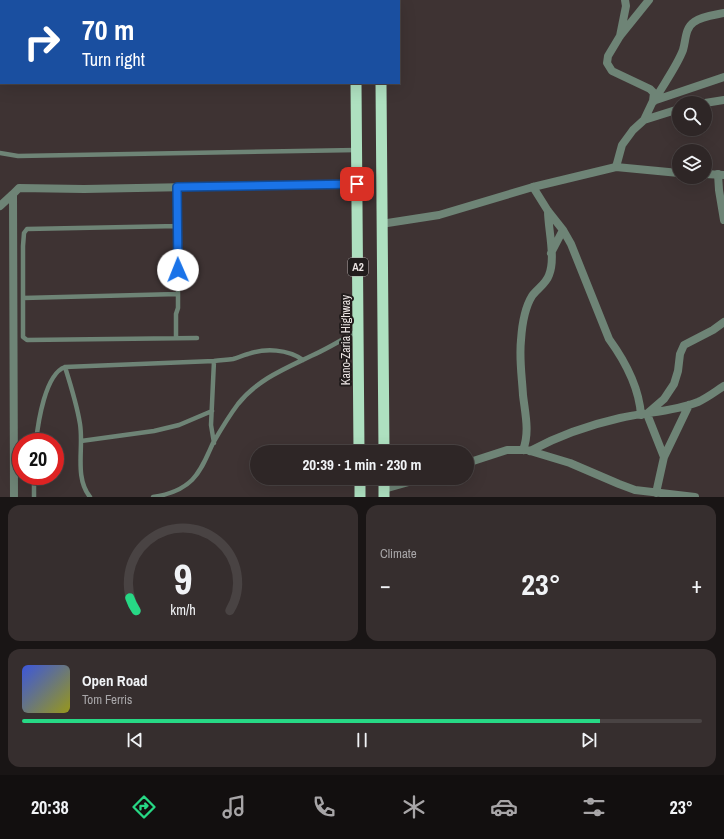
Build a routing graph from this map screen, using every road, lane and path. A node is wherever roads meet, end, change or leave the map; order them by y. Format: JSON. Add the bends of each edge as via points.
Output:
{"nodes":[{"id":1,"x":625,"y":0,"type":"edge"},
{"id":2,"x":649,"y":0,"type":"edge"},
{"id":3,"x":724,"y":13,"type":"edge"},
{"id":4,"x":620,"y":36,"type":"junction"},
{"id":5,"x":724,"y":78,"type":"edge"},
{"id":6,"x":356,"y":84,"type":"edge"},
{"id":7,"x":380,"y":84,"type":"edge"},
{"id":8,"x":724,"y":100,"type":"edge"},
{"id":9,"x":653,"y":101,"type":"junction"},
{"id":10,"x":712,"y":102,"type":"edge"},
{"id":11,"x":672,"y":111,"type":"edge"},
{"id":12,"x":644,"y":120,"type":"junction"},
{"id":13,"x":357,"y":150,"type":"junction"},
{"id":14,"x":0,"y":153,"type":"edge"},
{"id":15,"x":616,"y":167,"type":"junction"},
{"id":16,"x":672,"y":172,"type":"edge"},
{"id":17,"x":721,"y":175,"type":"edge"},
{"id":18,"x":357,"y":184,"type":"junction"},
{"id":19,"x":177,"y":187,"type":"junction"},
{"id":20,"x":533,"y":187,"type":"junction"},
{"id":21,"x":13,"y":194,"type":"junction"},
{"id":22,"x":0,"y":206,"type":"edge"},
{"id":23,"x":548,"y":211,"type":"junction"},
{"id":24,"x":724,"y":220,"type":"edge"},
{"id":25,"x":381,"y":224,"type":"junction"},
{"id":26,"x":178,"y":226,"type":"junction"},
{"id":27,"x":563,"y":230,"type":"junction"},
{"id":28,"x":551,"y":253,"type":"junction"},
{"id":29,"x":178,"y":294,"type":"junction"},
{"id":30,"x":23,"y":298,"type":"junction"},
{"id":31,"x":724,"y":322,"type":"edge"},
{"id":32,"x":358,"y":330,"type":"junction"},
{"id":33,"x":176,"y":338,"type":"junction"},
{"id":34,"x":197,"y":338,"type":"dead end"},
{"id":35,"x":303,"y":360,"type":"junction"},
{"id":36,"x":214,"y":361,"type":"junction"},
{"id":37,"x":65,"y":367,"type":"junction"},
{"id":38,"x":724,"y":386,"type":"edge"},
{"id":39,"x":690,"y":405,"type":"junction"},
{"id":40,"x":212,"y":411,"type":"junction"},
{"id":41,"x":644,"y":414,"type":"junction"},
{"id":42,"x":37,"y":433,"type":"edge"},
{"id":43,"x":81,"y":441,"type":"junction"},
{"id":44,"x":214,"y":443,"type":"junction"},
{"id":45,"x":359,"y":445,"type":"edge"},
{"id":46,"x":384,"y":445,"type":"edge"},
{"id":47,"x":527,"y":450,"type":"junction"},
{"id":48,"x":664,"y":457,"type":"junction"},
{"id":49,"x":474,"y":461,"type":"edge"},
{"id":50,"x":34,"y":485,"type":"edge"},
{"id":51,"x":360,"y":485,"type":"edge"},
{"id":52,"x":396,"y":485,"type":"edge"},
{"id":53,"x":384,"y":488,"type":"edge"},
{"id":54,"x":656,"y":493,"type":"junction"},
{"id":55,"x":14,"y":497,"type":"edge"},
{"id":56,"x":34,"y":497,"type":"edge"},
{"id":57,"x":90,"y":497,"type":"edge"},
{"id":58,"x":153,"y":497,"type":"edge"},
{"id":59,"x":360,"y":497,"type":"edge"},
{"id":60,"x":695,"y":497,"type":"edge"}],
"edges":[{"from":1,"to":4,"type":"street"},
{"from":2,"to":4,"type":"street"},
{"from":3,"to":9,"type":"street","via":[[695,21],[690,25],[680,58]]},
{"from":4,"to":9,"type":"street","via":[[608,56],[607,63],[612,71],[654,93]]},
{"from":5,"to":9,"type":"street"},
{"from":6,"to":13,"type":"highway","name":"Kano-Zaria Highway","number":"A2"},
{"from":7,"to":25,"type":"highway","number":"A2"},
{"from":8,"to":10,"type":"street"},
{"from":9,"to":12,"type":"street"},
{"from":11,"to":12,"type":"street"},
{"from":12,"to":15,"type":"street","via":[[622,145]]},
{"from":13,"to":14,"type":"lane","via":[[18,156]]},
{"from":13,"to":18,"type":"highway","name":"Kano-Zaria Highway","number":"A2"},
{"from":15,"to":16,"type":"street"},
{"from":15,"to":20,"type":"street"},
{"from":17,"to":24,"type":"street","via":[[719,190]]},
{"from":18,"to":19,"type":"street"},
{"from":18,"to":32,"type":"highway","name":"Kano-Zaria Highway","number":"A2"},
{"from":19,"to":21,"type":"street","via":[[19,188]]},
{"from":19,"to":26,"type":"lane"},
{"from":20,"to":23,"type":"street"},
{"from":20,"to":25,"type":"street","via":[[439,215]]},
{"from":21,"to":22,"type":"street"},
{"from":21,"to":55,"type":"street"},
{"from":23,"to":27,"type":"street"},
{"from":23,"to":28,"type":"street"},
{"from":25,"to":46,"type":"highway","number":"A2"},
{"from":26,"to":29,"type":"lane"},
{"from":26,"to":30,"type":"lane","via":[[27,229],[24,233]]},
{"from":27,"to":28,"type":"street"},
{"from":27,"to":41,"type":"street","via":[[609,339],[629,371]]},
{"from":28,"to":47,"type":"street","via":[[549,275],[532,297],[524,314],[520,342]]},
{"from":29,"to":30,"type":"lane"},
{"from":29,"to":33,"type":"lane"},
{"from":30,"to":33,"type":"lane","via":[[23,337],[26,340]]},
{"from":31,"to":41,"type":"street","via":[[684,345],[674,384],[655,408]]},
{"from":32,"to":35,"type":"lane"},
{"from":32,"to":45,"type":"highway","name":"Kano-Zaria Highway","number":"A2"},
{"from":33,"to":34,"type":"lane"},
{"from":35,"to":36,"type":"lane","via":[[292,353],[262,351]]},
{"from":35,"to":44,"type":"lane","via":[[278,371],[256,387],[238,404]]},
{"from":36,"to":37,"type":"lane"},
{"from":36,"to":40,"type":"lane"},
{"from":37,"to":42,"type":"lane","via":[[55,373],[48,386]]},
{"from":37,"to":43,"type":"lane","via":[[81,425]]},
{"from":38,"to":39,"type":"street"},
{"from":39,"to":41,"type":"street"},
{"from":39,"to":48,"type":"street"},
{"from":40,"to":43,"type":"lane","via":[[179,425],[154,431]]},
{"from":40,"to":44,"type":"lane"},
{"from":41,"to":47,"type":"street","via":[[618,418]]},
{"from":41,"to":48,"type":"street"},
{"from":43,"to":57,"type":"lane","via":[[82,480]]},
{"from":44,"to":58,"type":"lane","via":[[192,481],[177,490]]},
{"from":47,"to":49,"type":"street","via":[[498,452]]},
{"from":47,"to":54,"type":"street","via":[[570,463],[635,490]]},
{"from":48,"to":54,"type":"street"},
{"from":50,"to":56,"type":"lane"},
{"from":51,"to":59,"type":"highway"},
{"from":52,"to":53,"type":"street"},
{"from":54,"to":60,"type":"street"}]}
